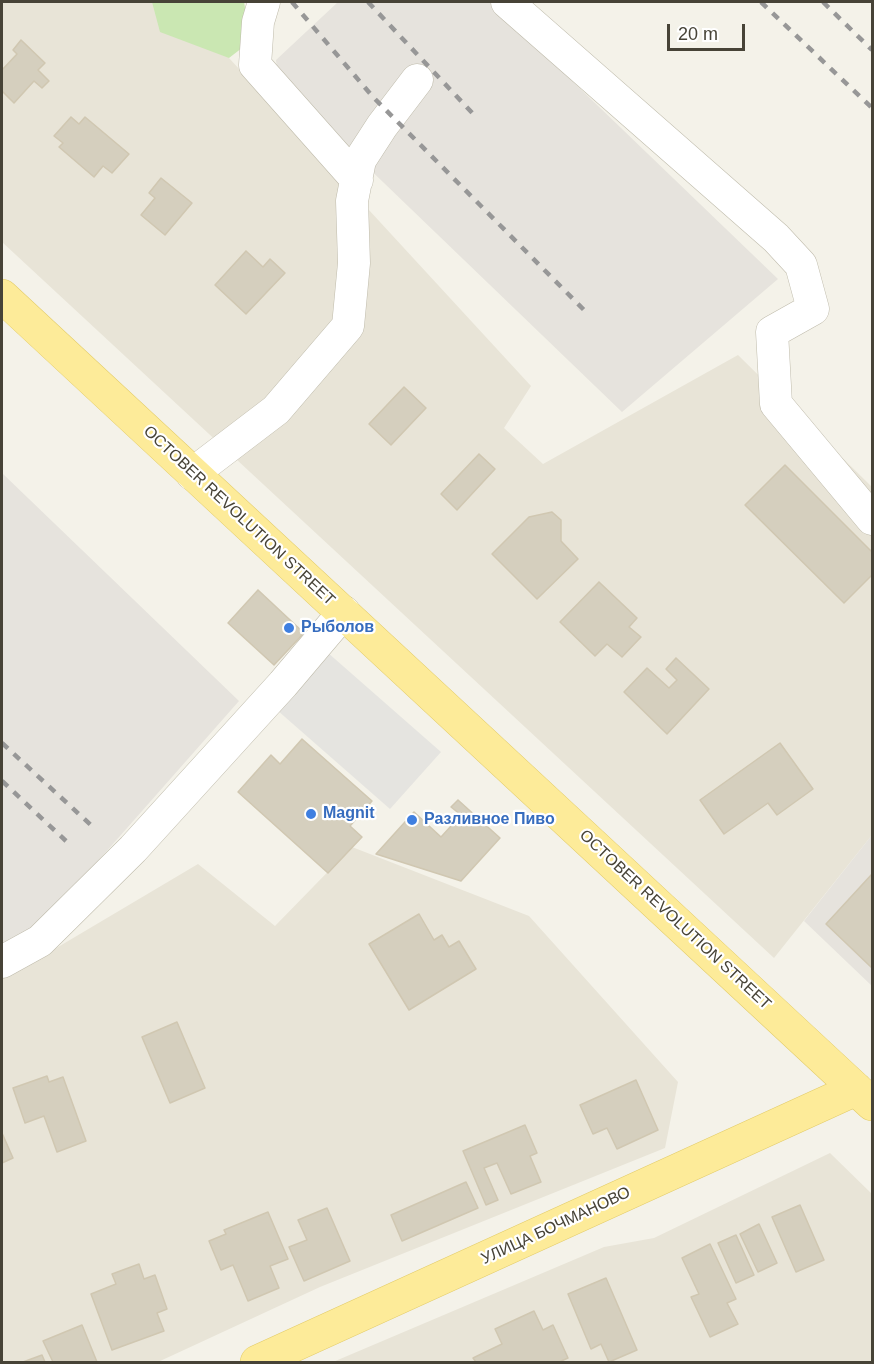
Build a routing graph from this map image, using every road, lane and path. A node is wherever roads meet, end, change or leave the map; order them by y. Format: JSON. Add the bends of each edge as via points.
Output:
{"nodes":[{"id":1,"x":264,"y":2,"type":"edge"},
{"id":2,"x":507,"y":2,"type":"edge"},
{"id":3,"x":417,"y":80,"type":"dead end"},
{"id":4,"x":357,"y":180,"type":"junction"},
{"id":5,"x":2,"y":296,"type":"edge"},
{"id":6,"x":192,"y":474,"type":"junction"},
{"id":7,"x":873,"y":519,"type":"edge"},
{"id":8,"x":344,"y":612,"type":"junction"},
{"id":9,"x":2,"y":962,"type":"edge"},
{"id":10,"x":867,"y":1091,"type":"edge"},
{"id":11,"x":257,"y":1362,"type":"edge"}],
"edges":[{"from":1,"to":4,"type":"street","via":[[258,22],[255,64]]},
{"from":2,"to":7,"type":"street","via":[[759,223],[801,265],[813,309],[772,332],[776,404]]},
{"from":3,"to":4,"type":"street","via":[[360,160]]},
{"from":4,"to":6,"type":"street","via":[[352,201],[354,263],[348,326],[276,410]]},
{"from":5,"to":6,"type":"main road","name":"OCTOBER REVOLUTION STREET"},
{"from":6,"to":8,"type":"main road","name":"OCTOBER REVOLUTION STREET"},
{"from":8,"to":9,"type":"street","via":[[133,849],[40,941]]},
{"from":8,"to":10,"type":"main road","name":"OCTOBER REVOLUTION STREET"},
{"from":10,"to":11,"type":"main road","name":"УЛИЦА БОЧМАНОВО"}]}
